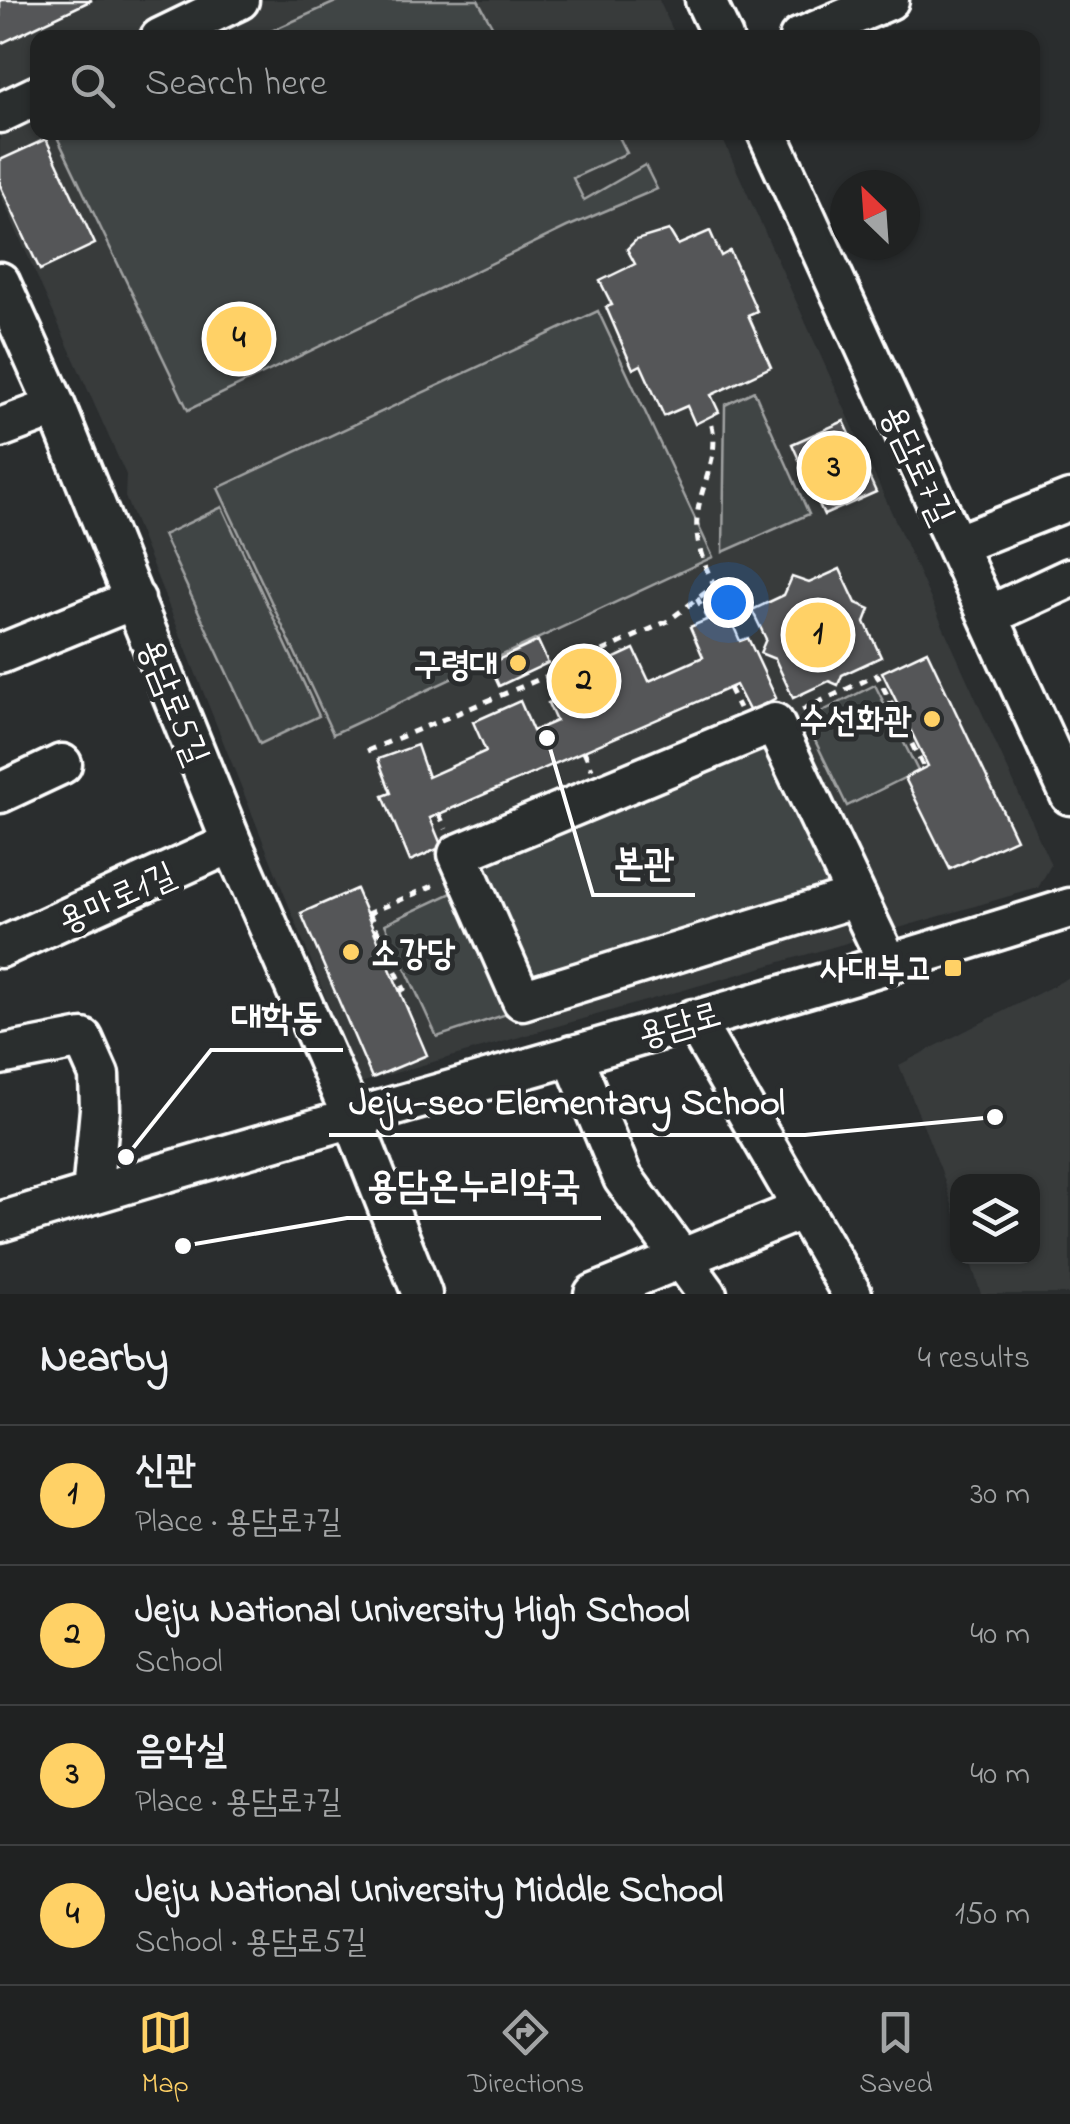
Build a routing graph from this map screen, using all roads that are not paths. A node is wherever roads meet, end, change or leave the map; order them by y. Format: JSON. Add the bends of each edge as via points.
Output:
{"nodes":[{"id":1,"x":239,"y":0,"type":"edge"},
{"id":2,"x":704,"y":0,"type":"edge"},
{"id":3,"x":889,"y":0,"type":"edge"},
{"id":4,"x":177,"y":30,"type":"edge"},
{"id":5,"x":719,"y":30,"type":"edge"},
{"id":6,"x":818,"y":30,"type":"edge"},
{"id":7,"x":30,"y":100,"type":"edge"},
{"id":8,"x":0,"y":113,"type":"edge"},
{"id":9,"x":771,"y":140,"type":"edge"},
{"id":10,"x":0,"y":282,"type":"edge"},
{"id":11,"x":56,"y":407,"type":"junction"},
{"id":12,"x":0,"y":428,"type":"edge"},
{"id":13,"x":1070,"y":500,"type":"edge"},
{"id":14,"x":956,"y":546,"type":"junction"},
{"id":15,"x":1070,"y":578,"type":"edge"},
{"id":16,"x":135,"y":599,"type":"junction"},
{"id":17,"x":990,"y":615,"type":"junction"},
{"id":18,"x":0,"y":654,"type":"edge"},
{"id":19,"x":1057,"y":724,"type":"edge"},
{"id":20,"x":62,"y":764,"type":"dead end"},
{"id":21,"x":0,"y":793,"type":"edge"},
{"id":22,"x":1070,"y":794,"type":"edge"},
{"id":23,"x":232,"y":843,"type":"junction"},
{"id":24,"x":857,"y":898,"type":"junction"},
{"id":25,"x":1070,"y":908,"type":"edge"},
{"id":26,"x":0,"y":948,"type":"edge"},
{"id":27,"x":890,"y":965,"type":"junction"},
{"id":28,"x":693,"y":1019,"type":"junction"},
{"id":29,"x":572,"y":1054,"type":"junction"},
{"id":30,"x":0,"y":1055,"type":"edge"},
{"id":31,"x":353,"y":1119,"type":"junction"},
{"id":32,"x":92,"y":1194,"type":"junction"},
{"id":33,"x":801,"y":1210,"type":"junction"},
{"id":34,"x":0,"y":1222,"type":"edge"},
{"id":35,"x":682,"y":1259,"type":"junction"},
{"id":36,"x":422,"y":1294,"type":"edge"},
{"id":37,"x":594,"y":1294,"type":"edge"},
{"id":38,"x":707,"y":1294,"type":"edge"},
{"id":39,"x":852,"y":1294,"type":"edge"}],
"edges":[{"from":1,"to":4,"type":"street"},
{"from":2,"to":5,"type":"street"},
{"from":3,"to":6,"type":"street"},
{"from":7,"to":8,"type":"street"},
{"from":9,"to":14,"type":"street","name":"용담로7길"},
{"from":10,"to":11,"type":"street","name":"용담로5길"},
{"from":11,"to":12,"type":"street"},
{"from":11,"to":16,"type":"street","name":"용담로5길"},
{"from":13,"to":14,"type":"street"},
{"from":14,"to":17,"type":"street","name":"용담로7길"},
{"from":15,"to":17,"type":"street"},
{"from":16,"to":18,"type":"street"},
{"from":16,"to":23,"type":"street","name":"용담로5길"},
{"from":17,"to":19,"type":"street","name":"용담로7길"},
{"from":19,"to":22,"type":"street","name":"용담로7길"},
{"from":20,"to":21,"type":"street"},
{"from":23,"to":26,"type":"street","name":"용마로1길"},
{"from":23,"to":31,"type":"street","name":"용담로5길"},
{"from":24,"to":24,"type":"street","via":[[774,723],[458,854],[522,1000]]},
{"from":24,"to":27,"type":"street"},
{"from":25,"to":27,"type":"street","name":"용담로"},
{"from":27,"to":28,"type":"street","name":"용담로"},
{"from":28,"to":29,"type":"street","name":"용담로"},
{"from":28,"to":33,"type":"street"},
{"from":29,"to":31,"type":"street","name":"용담로"},
{"from":29,"to":35,"type":"street","via":[[623,1178]]},
{"from":30,"to":32,"type":"street","via":[[83,1039],[99,1075]]},
{"from":31,"to":32,"type":"street","name":"용담로"},
{"from":31,"to":36,"type":"street","name":"용담로5길"},
{"from":32,"to":34,"type":"street","name":"용담로"},
{"from":33,"to":35,"type":"street"},
{"from":33,"to":39,"type":"street"},
{"from":35,"to":37,"type":"street"},
{"from":35,"to":38,"type":"street"}]}
